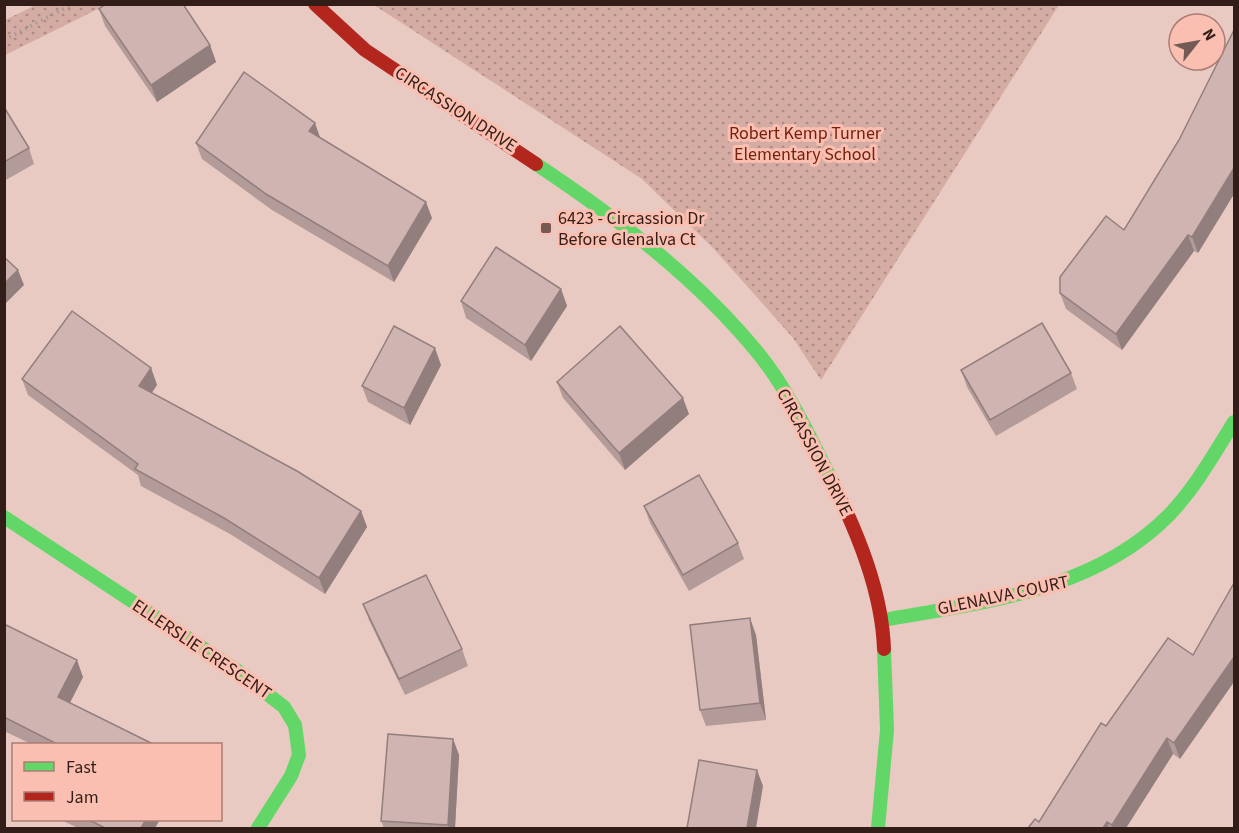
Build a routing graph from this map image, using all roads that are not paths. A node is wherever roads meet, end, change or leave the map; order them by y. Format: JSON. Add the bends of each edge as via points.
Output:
{"nodes":[{"id":1,"x":315,"y":4,"type":"edge"},
{"id":2,"x":1234,"y":422,"type":"edge"},
{"id":3,"x":4,"y":517,"type":"edge"},
{"id":4,"x":883,"y":620,"type":"junction"},
{"id":5,"x":258,"y":828,"type":"edge"},
{"id":6,"x":878,"y":828,"type":"edge"}],
"edges":[{"from":1,"to":4,"type":"street","name":"CIRCASSION DRIVE","via":[[366,50],[603,209],[700,290],[759,354],[803,423],[852,522]]},
{"from":2,"to":4,"type":"street","name":"GLENALVA COURT","via":[[1185,497],[1167,517],[1105,565],[1055,586]]},
{"from":3,"to":5,"type":"street","name":"ELLERSLIE CRESCENT","via":[[238,671],[284,706],[295,725],[298,755],[291,776]]},
{"from":4,"to":6,"type":"street","name":"CIRCASSION DRIVE","via":[[887,730]]}]}
